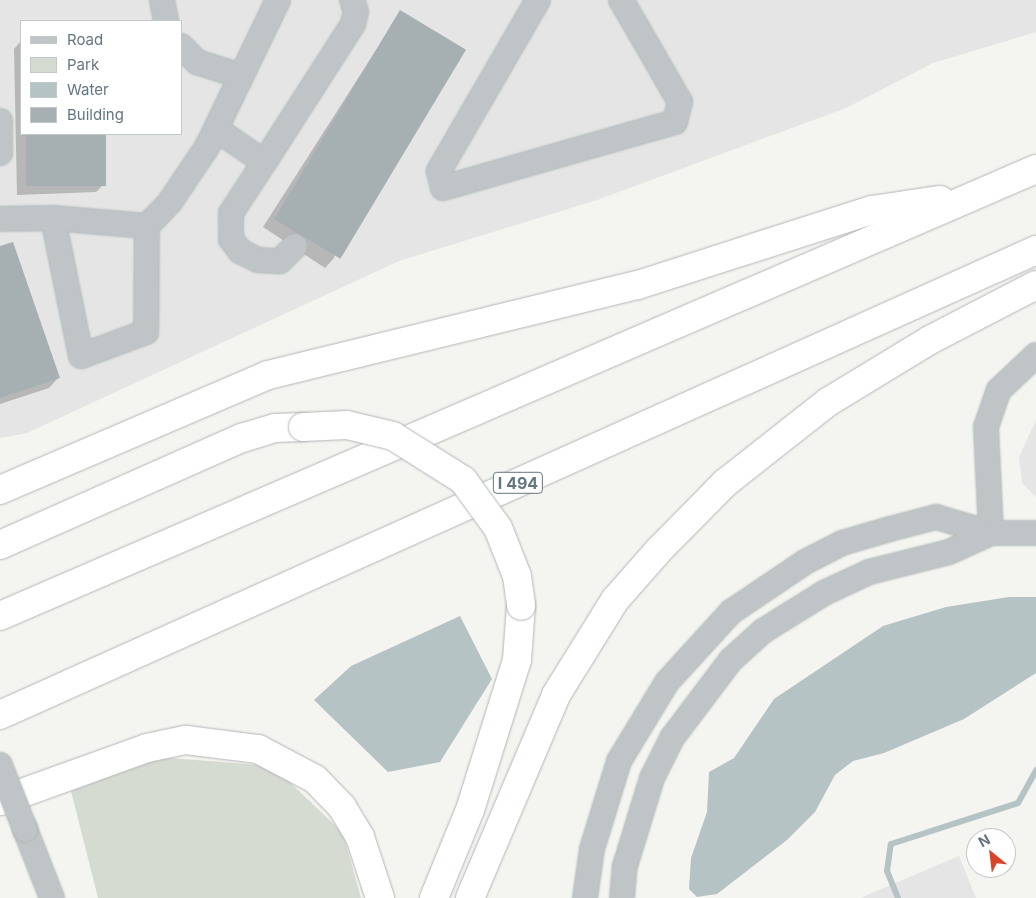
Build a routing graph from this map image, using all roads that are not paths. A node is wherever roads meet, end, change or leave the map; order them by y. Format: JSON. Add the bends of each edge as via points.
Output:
{"nodes":[{"id":1,"x":162,"y":0,"type":"edge"},
{"id":2,"x":278,"y":0,"type":"edge"},
{"id":3,"x":352,"y":0,"type":"edge"},
{"id":4,"x":538,"y":0,"type":"edge"},
{"id":5,"x":621,"y":0,"type":"edge"},
{"id":6,"x":166,"y":20,"type":"edge"},
{"id":7,"x":182,"y":47,"type":"edge"},
{"id":8,"x":241,"y":76,"type":"junction"},
{"id":9,"x":0,"y":121,"type":"edge"},
{"id":10,"x":216,"y":129,"type":"junction"},
{"id":11,"x":0,"y":153,"type":"edge"},
{"id":12,"x":267,"y":158,"type":"junction"},
{"id":13,"x":1036,"y":169,"type":"edge"},
{"id":14,"x":976,"y":194,"type":"junction"},
{"id":15,"x":53,"y":218,"type":"junction"},
{"id":16,"x":0,"y":219,"type":"edge"},
{"id":17,"x":147,"y":226,"type":"junction"},
{"id":18,"x":294,"y":246,"type":"dead end"},
{"id":19,"x":1036,"y":250,"type":"edge"},
{"id":20,"x":1036,"y":285,"type":"edge"},
{"id":21,"x":1036,"y":355,"type":"edge"},
{"id":22,"x":0,"y":490,"type":"edge"},
{"id":23,"x":991,"y":533,"type":"junction"},
{"id":24,"x":1036,"y":533,"type":"edge"},
{"id":25,"x":0,"y":545,"type":"edge"},
{"id":26,"x":0,"y":616,"type":"edge"},
{"id":27,"x":0,"y":715,"type":"edge"},
{"id":28,"x":0,"y":765,"type":"edge"},
{"id":29,"x":0,"y":802,"type":"edge"},
{"id":30,"x":52,"y":898,"type":"edge"},
{"id":31,"x":380,"y":898,"type":"edge"},
{"id":32,"x":434,"y":898,"type":"edge"},
{"id":33,"x":470,"y":898,"type":"edge"},
{"id":34,"x":585,"y":898,"type":"edge"},
{"id":35,"x":622,"y":898,"type":"edge"}],
"edges":[{"from":1,"to":6,"type":"street"},
{"from":2,"to":8,"type":"street"},
{"from":3,"to":12,"type":"street","via":[[356,12],[353,24]]},
{"from":4,"to":5,"type":"street","via":[[439,171],[443,188],[675,122],[680,102]]},
{"from":7,"to":8,"type":"street","via":[[197,62]]},
{"from":8,"to":10,"type":"street"},
{"from":9,"to":11,"type":"street"},
{"from":10,"to":12,"type":"street","via":[[258,158]]},
{"from":10,"to":17,"type":"street","via":[[170,202]]},
{"from":12,"to":18,"type":"street","via":[[231,213],[231,239],[240,251],[258,260],[280,261]]},
{"from":13,"to":14,"type":"highway"},
{"from":14,"to":22,"type":"highway","via":[[872,210],[638,285],[268,375]]},
{"from":14,"to":26,"type":"highway"},
{"from":15,"to":16,"type":"street"},
{"from":15,"to":17,"type":"street"},
{"from":15,"to":17,"type":"street","via":[[81,356],[146,332]]},
{"from":19,"to":27,"type":"highway","number":"I 494"},
{"from":20,"to":33,"type":"highway","via":[[930,340],[828,402],[725,483],[658,552],[615,600],[556,695]]},
{"from":21,"to":23,"type":"street","via":[[999,390],[986,427]]},
{"from":23,"to":24,"type":"street"},
{"from":23,"to":34,"type":"street","via":[[936,517],[842,543],[766,586],[731,612],[667,682],[619,761],[592,849]]},
{"from":23,"to":35,"type":"street","via":[[949,552],[869,572],[824,593],[763,631],[731,660],[676,731],[652,778],[625,866]]},
{"from":25,"to":32,"type":"highway","bridge":true,"via":[[242,438],[275,428],[347,425],[394,436],[463,480],[498,528],[517,576],[521,606],[517,660],[470,810]]},
{"from":28,"to":30,"type":"street","bridge":true},
{"from":29,"to":31,"type":"highway","via":[[154,746],[186,740],[258,749],[315,779],[342,807],[360,836]]}]}
